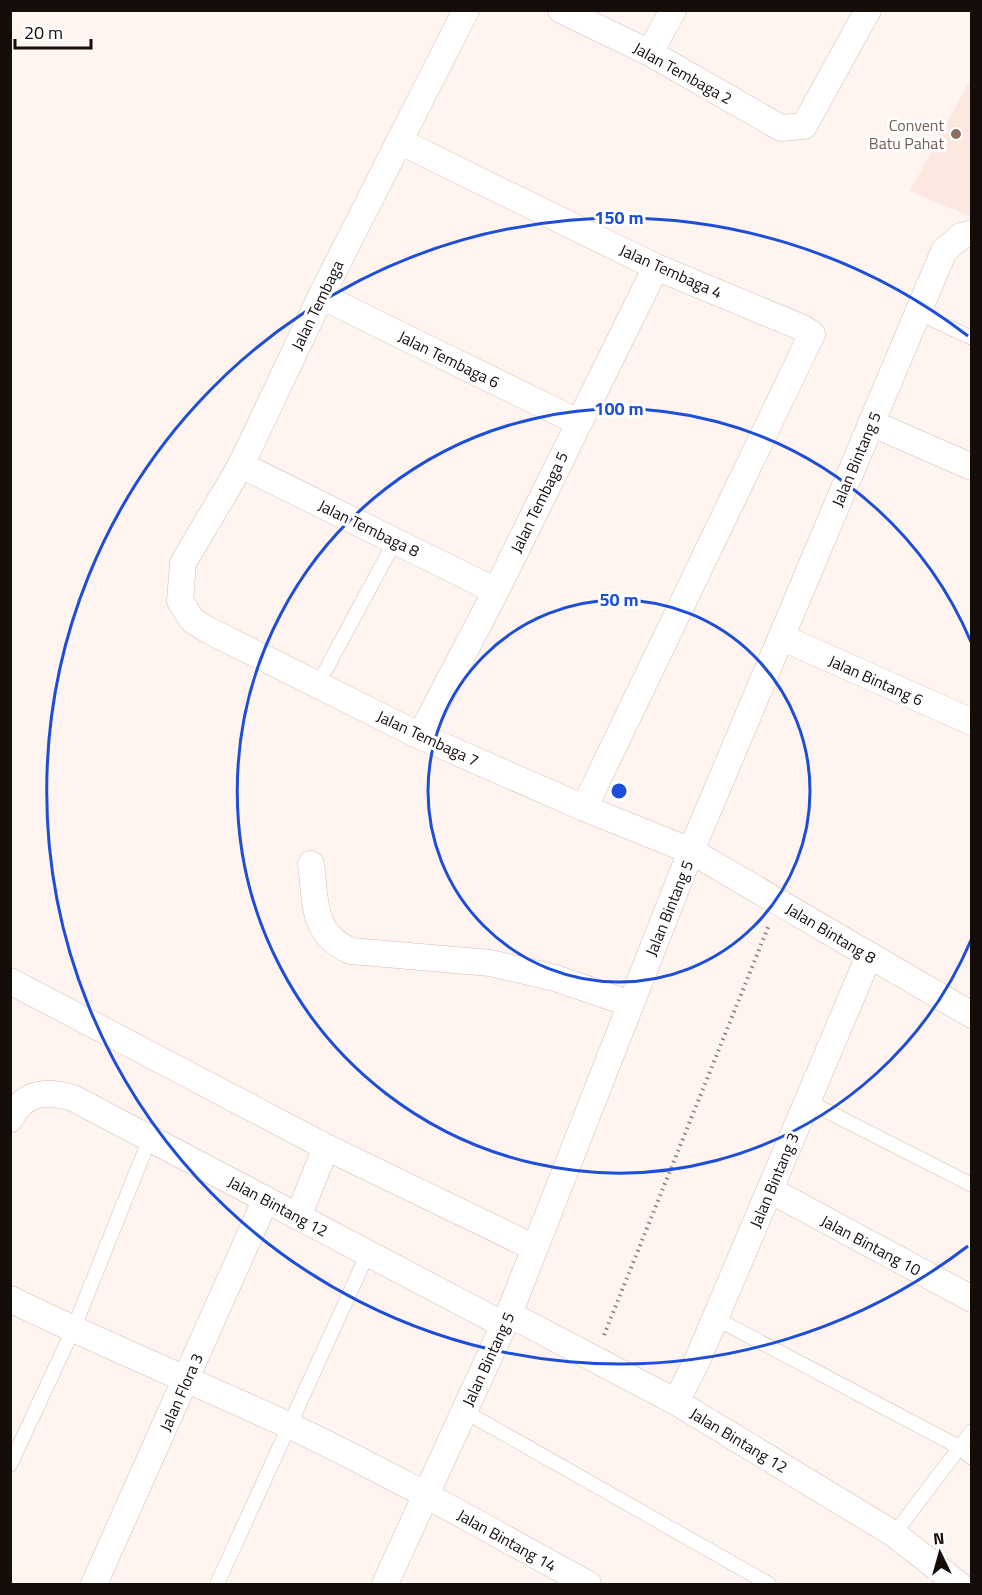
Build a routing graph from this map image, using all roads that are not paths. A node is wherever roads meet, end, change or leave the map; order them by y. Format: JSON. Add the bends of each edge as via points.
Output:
{"nodes":[{"id":1,"x":466,"y":10,"type":"edge"},
{"id":2,"x":561,"y":10,"type":"edge"},
{"id":3,"x":673,"y":10,"type":"edge"},
{"id":4,"x":868,"y":10,"type":"edge"},
{"id":5,"x":650,"y":53,"type":"junction"},
{"id":6,"x":399,"y":141,"type":"junction"},
{"id":7,"x":966,"y":234,"type":"edge"},
{"id":8,"x":656,"y":267,"type":"junction"},
{"id":9,"x":321,"y":296,"type":"junction"},
{"id":10,"x":918,"y":313,"type":"junction"},
{"id":11,"x":972,"y":338,"type":"edge"},
{"id":12,"x":578,"y":422,"type":"junction"},
{"id":13,"x":872,"y":423,"type":"junction"},
{"id":14,"x":241,"y":465,"type":"junction"},
{"id":15,"x":972,"y":467,"type":"edge"},
{"id":16,"x":396,"y":541,"type":"junction"},
{"id":17,"x":496,"y":591,"type":"junction"},
{"id":18,"x":180,"y":601,"type":"joint"},
{"id":19,"x":781,"y":637,"type":"junction"},
{"id":20,"x":318,"y":684,"type":"junction"},
{"id":21,"x":972,"y":722,"type":"edge"},
{"id":22,"x":420,"y":736,"type":"junction"},
{"id":23,"x":584,"y":808,"type":"junction"},
{"id":24,"x":691,"y":851,"type":"junction"},
{"id":25,"x":311,"y":864,"type":"dead end"},
{"id":26,"x":869,"y":956,"type":"junction"},
{"id":27,"x":10,"y":981,"type":"edge"},
{"id":28,"x":631,"y":1004,"type":"junction"},
{"id":29,"x":972,"y":1015,"type":"edge"},
{"id":30,"x":807,"y":1101,"type":"junction"},
{"id":31,"x":10,"y":1119,"type":"edge"},
{"id":32,"x":150,"y":1138,"type":"junction"},
{"id":33,"x":326,"y":1147,"type":"junction"},
{"id":34,"x":972,"y":1185,"type":"edge"},
{"id":35,"x":770,"y":1190,"type":"junction"},
{"id":36,"x":266,"y":1199,"type":"junction"},
{"id":37,"x":298,"y":1216,"type":"junction"},
{"id":38,"x":535,"y":1248,"type":"junction"},
{"id":39,"x":368,"y":1253,"type":"junction"},
{"id":40,"x":10,"y":1299,"type":"edge"},
{"id":41,"x":972,"y":1299,"type":"edge"},
{"id":42,"x":715,"y":1318,"type":"junction"},
{"id":43,"x":507,"y":1319,"type":"junction"},
{"id":44,"x":73,"y":1330,"type":"junction"},
{"id":45,"x":186,"y":1381,"type":"junction"},
{"id":46,"x":676,"y":1402,"type":"junction"},
{"id":47,"x":464,"y":1411,"type":"junction"},
{"id":48,"x":288,"y":1425,"type":"junction"},
{"id":49,"x":972,"y":1431,"type":"edge"},
{"id":50,"x":959,"y":1447,"type":"junction"},
{"id":51,"x":972,"y":1458,"type":"edge"},
{"id":52,"x":10,"y":1465,"type":"edge"},
{"id":53,"x":426,"y":1495,"type":"junction"},
{"id":54,"x":894,"y":1534,"type":"junction"},
{"id":55,"x":94,"y":1584,"type":"edge"},
{"id":56,"x":217,"y":1584,"type":"edge"},
{"id":57,"x":385,"y":1584,"type":"edge"},
{"id":58,"x":588,"y":1584,"type":"edge"},
{"id":59,"x":769,"y":1584,"type":"edge"},
{"id":60,"x":958,"y":1584,"type":"edge"}],
"edges":[{"from":1,"to":6,"type":"street","name":"Jalan Tembaga"},
{"from":2,"to":5,"type":"street","name":"Jalan Tembaga 2"},
{"from":3,"to":5,"type":"street"},
{"from":4,"to":5,"type":"street","name":"Jalan Tembaga 2","via":[[804,126],[781,128]]},
{"from":6,"to":8,"type":"street","name":"Jalan Tembaga 4"},
{"from":6,"to":9,"type":"street","name":"Jalan Tembaga"},
{"from":7,"to":10,"type":"street","name":"Jalan Bintang 5","via":[[944,251]]},
{"from":8,"to":12,"type":"street","name":"Jalan Tembaga 5"},
{"from":8,"to":23,"type":"street","name":"Jalan Tembaga 4","via":[[803,328],[812,337]]},
{"from":9,"to":12,"type":"street","name":"Jalan Tembaga 6"},
{"from":9,"to":14,"type":"street","name":"Jalan Tembaga"},
{"from":10,"to":11,"type":"lane"},
{"from":10,"to":13,"type":"street","name":"Jalan Bintang 5"},
{"from":12,"to":17,"type":"street","name":"Jalan Tembaga 5"},
{"from":13,"to":15,"type":"street"},
{"from":13,"to":19,"type":"street","name":"Jalan Bintang 5"},
{"from":14,"to":16,"type":"street","name":"Jalan Tembaga 8"},
{"from":14,"to":18,"type":"street","name":"Jalan Tembaga","via":[[183,563]]},
{"from":16,"to":17,"type":"street","name":"Jalan Tembaga 8"},
{"from":16,"to":20,"type":"lane"},
{"from":17,"to":22,"type":"street","name":"Jalan Tembaga 5"},
{"from":18,"to":20,"type":"street","name":"Jalan Tembaga 7","via":[[192,620],[208,630]]},
{"from":19,"to":21,"type":"street","name":"Jalan Bintang 6"},
{"from":19,"to":24,"type":"street","name":"Jalan Bintang 5"},
{"from":20,"to":22,"type":"street","name":"Jalan Tembaga 7"},
{"from":22,"to":23,"type":"street","name":"Jalan Tembaga 7"},
{"from":23,"to":24,"type":"street","name":"Jalan Tembaga 7"},
{"from":24,"to":26,"type":"street","name":"Jalan Bintang 8"},
{"from":24,"to":28,"type":"street","name":"Jalan Bintang 5"},
{"from":25,"to":28,"type":"street","via":[[318,920],[335,944],[351,951],[490,963],[555,978]]},
{"from":26,"to":29,"type":"street","name":"Jalan Bintang 8"},
{"from":26,"to":30,"type":"street","name":"Jalan Bintang 3"},
{"from":27,"to":33,"type":"street"},
{"from":28,"to":38,"type":"street","name":"Jalan Bintang 5"},
{"from":30,"to":34,"type":"lane"},
{"from":30,"to":35,"type":"street","name":"Jalan Bintang 3"},
{"from":31,"to":32,"type":"street","name":"Jalan Bintang 12","via":[[29,1098],[51,1091],[73,1098]]},
{"from":32,"to":36,"type":"street","name":"Jalan Bintang 12"},
{"from":32,"to":44,"type":"lane"},
{"from":33,"to":37,"type":"street"},
{"from":33,"to":38,"type":"street"},
{"from":35,"to":41,"type":"street","name":"Jalan Bintang 10"},
{"from":35,"to":42,"type":"street","name":"Jalan Bintang 3"},
{"from":36,"to":37,"type":"street","name":"Jalan Bintang 12"},
{"from":36,"to":45,"type":"street","name":"Jalan Flora 3"},
{"from":37,"to":39,"type":"street","name":"Jalan Bintang 12"},
{"from":38,"to":43,"type":"street","name":"Jalan Bintang 5"},
{"from":39,"to":43,"type":"street","name":"Jalan Bintang 12"},
{"from":39,"to":48,"type":"lane"},
{"from":40,"to":44,"type":"street","name":"Jalan Bintang 14"},
{"from":42,"to":46,"type":"street","name":"Jalan Bintang 3"},
{"from":42,"to":50,"type":"lane"},
{"from":43,"to":46,"type":"street","name":"Jalan Bintang 12","via":[[595,1358]]},
{"from":43,"to":47,"type":"street","name":"Jalan Bintang 5"},
{"from":44,"to":45,"type":"street","name":"Jalan Bintang 14"},
{"from":44,"to":52,"type":"lane"},
{"from":45,"to":48,"type":"street","name":"Jalan Bintang 14"},
{"from":45,"to":55,"type":"street","name":"Jalan Flora 3"},
{"from":46,"to":54,"type":"street","name":"Jalan Bintang 12"},
{"from":47,"to":53,"type":"street","name":"Jalan Bintang 5"},
{"from":47,"to":59,"type":"lane"},
{"from":48,"to":53,"type":"street","name":"Jalan Bintang 14"},
{"from":48,"to":56,"type":"lane"},
{"from":49,"to":50,"type":"lane"},
{"from":50,"to":51,"type":"lane"},
{"from":50,"to":54,"type":"lane"},
{"from":53,"to":57,"type":"street","name":"Jalan Bintang 5"},
{"from":53,"to":58,"type":"street","name":"Jalan Bintang 14"},
{"from":54,"to":60,"type":"street","name":"Jalan Bintang 12"}]}
